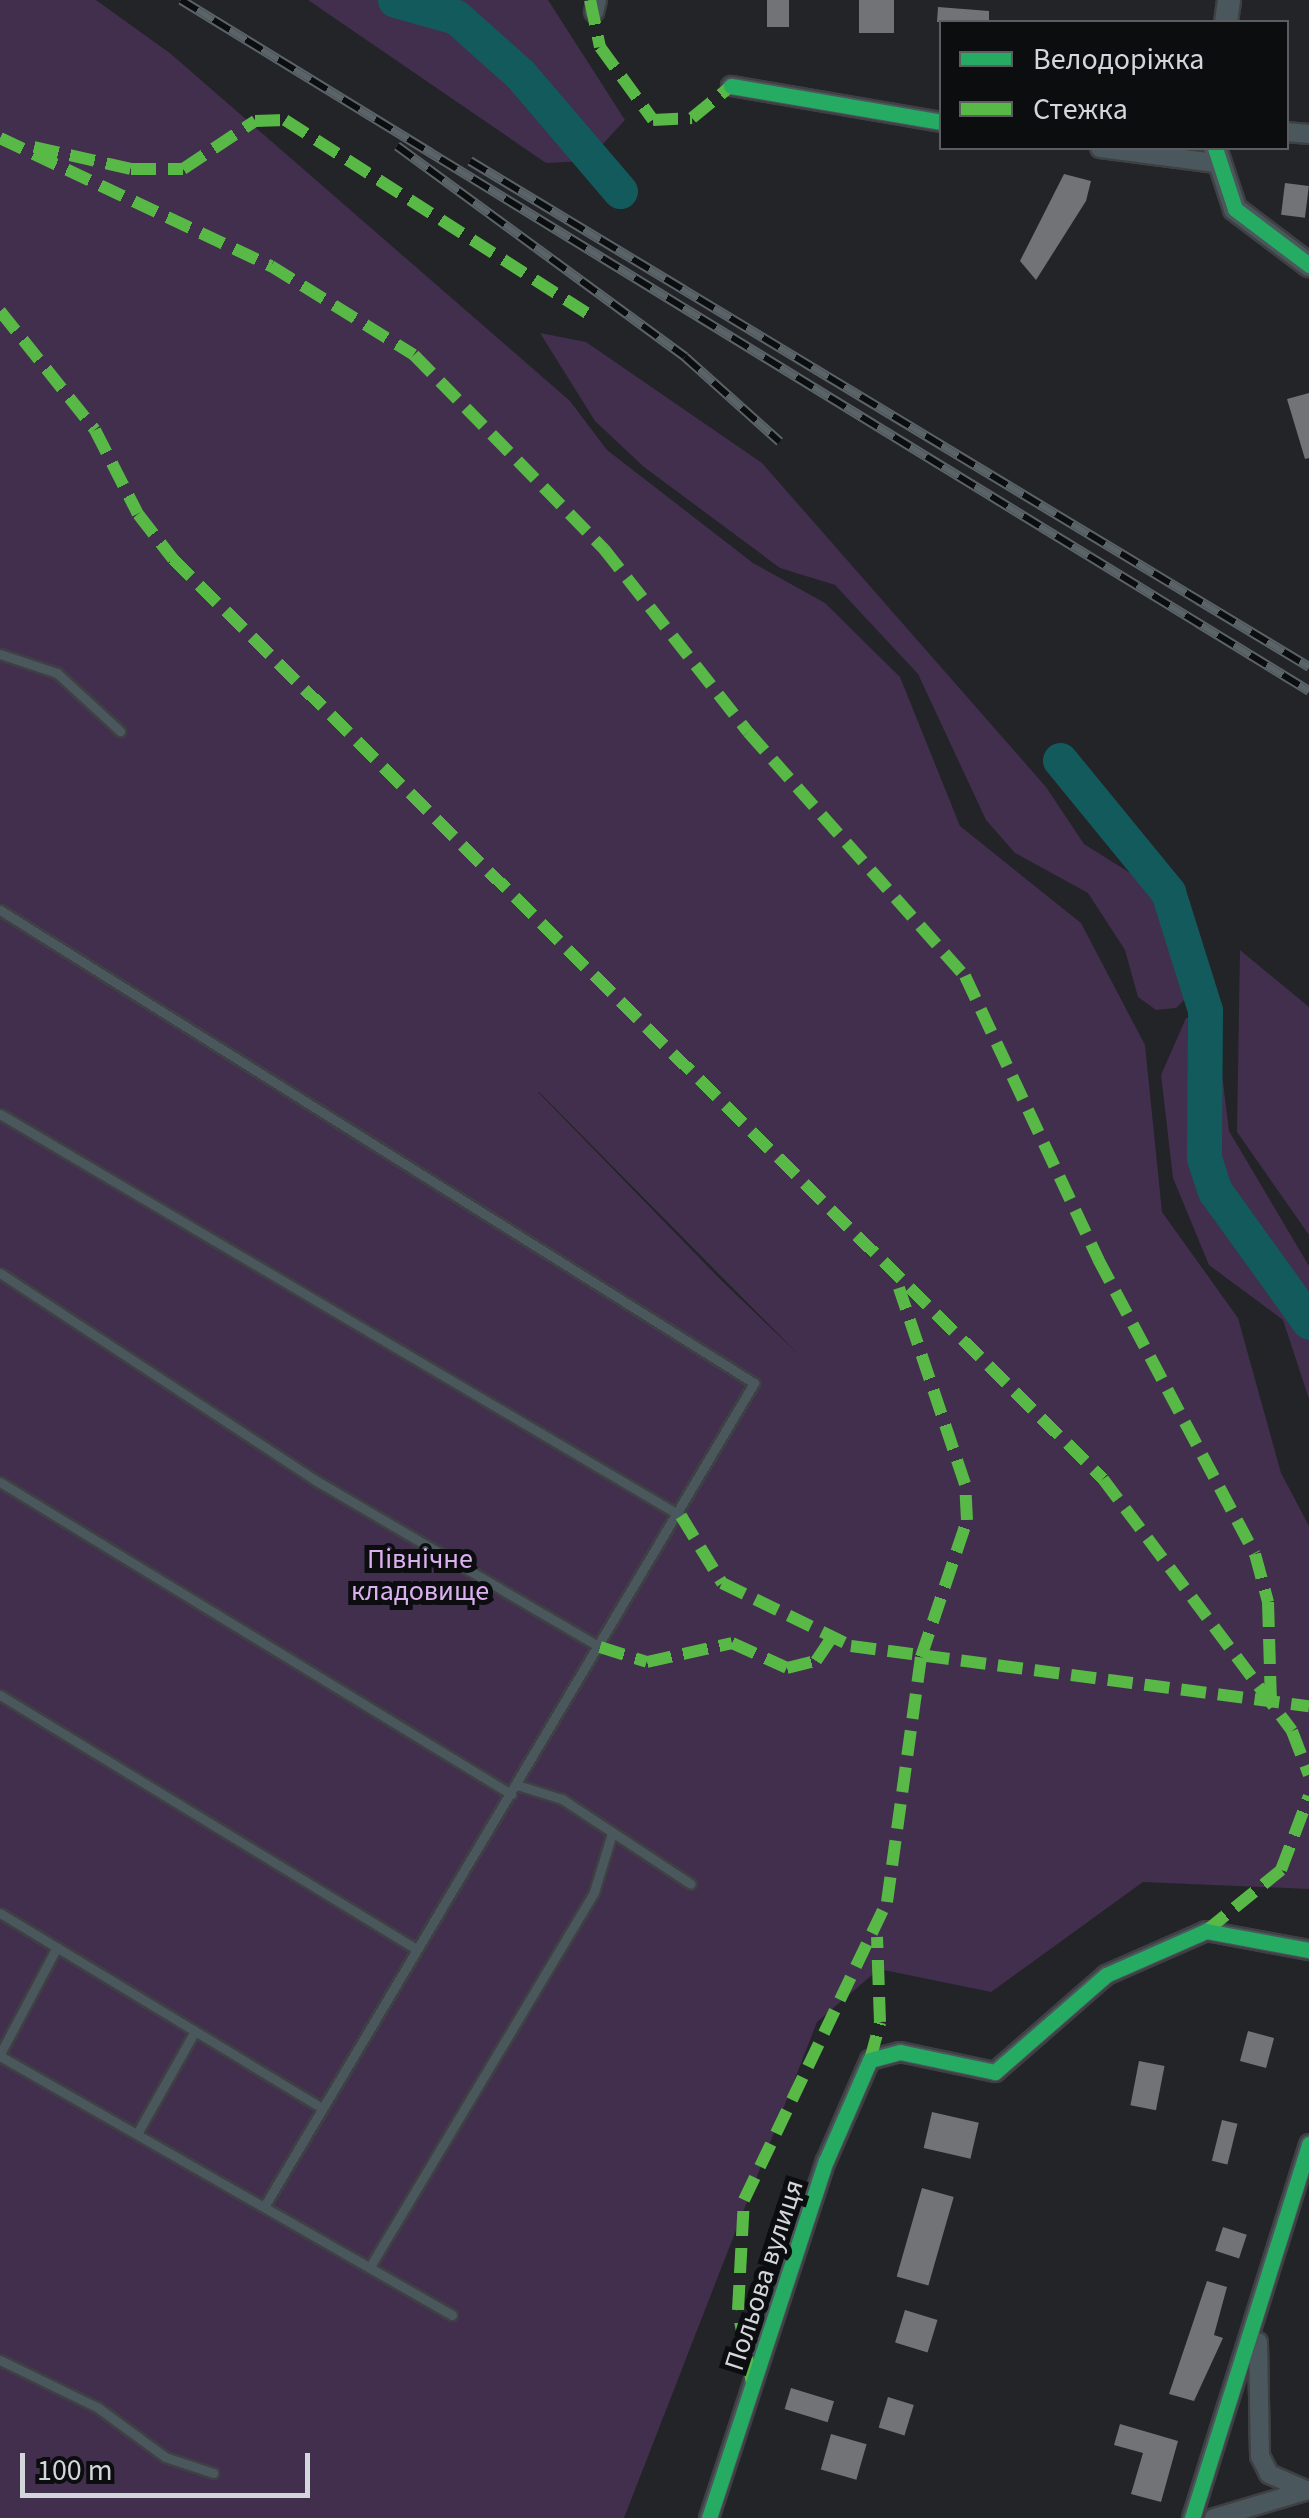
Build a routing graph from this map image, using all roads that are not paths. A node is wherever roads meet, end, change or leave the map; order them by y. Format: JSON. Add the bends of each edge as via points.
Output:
{"nodes":[{"id":1,"x":731,"y":86,"type":"dead end"},
{"id":2,"x":939,"y":121,"type":"edge"},
{"id":3,"x":1133,"y":150,"type":"edge"},
{"id":4,"x":1215,"y":155,"type":"edge"},
{"id":5,"x":1309,"y":265,"type":"edge"},
{"id":6,"x":0,"y":654,"type":"edge"},
{"id":7,"x":120,"y":730,"type":"dead end"},
{"id":8,"x":0,"y":910,"type":"edge"},
{"id":9,"x":0,"y":1114,"type":"edge"},
{"id":10,"x":0,"y":1274,"type":"edge"},
{"id":11,"x":0,"y":1482,"type":"edge"},
{"id":12,"x":681,"y":1516,"type":"junction"},
{"id":13,"x":600,"y":1647,"type":"junction"},
{"id":14,"x":0,"y":1695,"type":"edge"},
{"id":15,"x":514,"y":1789,"type":"junction"},
{"id":16,"x":612,"y":1833,"type":"junction"},
{"id":17,"x":691,"y":1884,"type":"dead end"},
{"id":18,"x":0,"y":1913,"type":"edge"},
{"id":19,"x":413,"y":1947,"type":"junction"},
{"id":20,"x":57,"y":1948,"type":"junction"},
{"id":21,"x":1309,"y":1950,"type":"edge"},
{"id":22,"x":195,"y":2030,"type":"junction"},
{"id":23,"x":0,"y":2055,"type":"edge"},
{"id":24,"x":320,"y":2108,"type":"junction"},
{"id":25,"x":138,"y":2132,"type":"junction"},
{"id":26,"x":1309,"y":2144,"type":"edge"},
{"id":27,"x":266,"y":2202,"type":"junction"},
{"id":28,"x":371,"y":2265,"type":"junction"},
{"id":29,"x":452,"y":2314,"type":"dead end"},
{"id":30,"x":1258,"y":2326,"type":"junction"},
{"id":31,"x":0,"y":2360,"type":"edge"},
{"id":32,"x":213,"y":2473,"type":"dead end"},
{"id":33,"x":1308,"y":2490,"type":"edge"},
{"id":34,"x":709,"y":2518,"type":"edge"},
{"id":35,"x":1192,"y":2518,"type":"edge"},
{"id":36,"x":1214,"y":2518,"type":"edge"}],
"edges":[{"from":1,"to":2,"type":"street"},
{"from":3,"to":4,"type":"street"},
{"from":4,"to":5,"type":"street","via":[[1252,229]]},
{"from":6,"to":7,"type":"lane","via":[[57,673]]},
{"from":8,"to":12,"type":"lane","via":[[746,1371],[752,1397]]},
{"from":9,"to":12,"type":"lane"},
{"from":10,"to":13,"type":"lane","via":[[315,1480]]},
{"from":11,"to":15,"type":"lane"},
{"from":12,"to":13,"type":"lane"},
{"from":13,"to":15,"type":"lane"},
{"from":14,"to":19,"type":"lane"},
{"from":15,"to":16,"type":"lane","via":[[562,1799]]},
{"from":15,"to":19,"type":"lane"},
{"from":16,"to":17,"type":"lane"},
{"from":16,"to":28,"type":"lane","via":[[594,1892]]},
{"from":18,"to":20,"type":"lane"},
{"from":19,"to":24,"type":"lane"},
{"from":20,"to":22,"type":"lane"},
{"from":20,"to":23,"type":"lane"},
{"from":21,"to":34,"type":"street","name":"Польова вулиця","via":[[1206,1931],[1106,1976],[996,2072],[878,2054],[863,2068]]},
{"from":22,"to":24,"type":"lane"},
{"from":22,"to":25,"type":"lane"},
{"from":23,"to":25,"type":"lane"},
{"from":24,"to":27,"type":"lane"},
{"from":25,"to":27,"type":"lane"},
{"from":26,"to":30,"type":"street"},
{"from":27,"to":28,"type":"lane"},
{"from":28,"to":29,"type":"lane"},
{"from":30,"to":33,"type":"street","via":[[1260,2456],[1269,2474]]},
{"from":30,"to":35,"type":"street"},
{"from":31,"to":32,"type":"lane","via":[[98,2407],[164,2456]]},
{"from":33,"to":36,"type":"street"}]}
